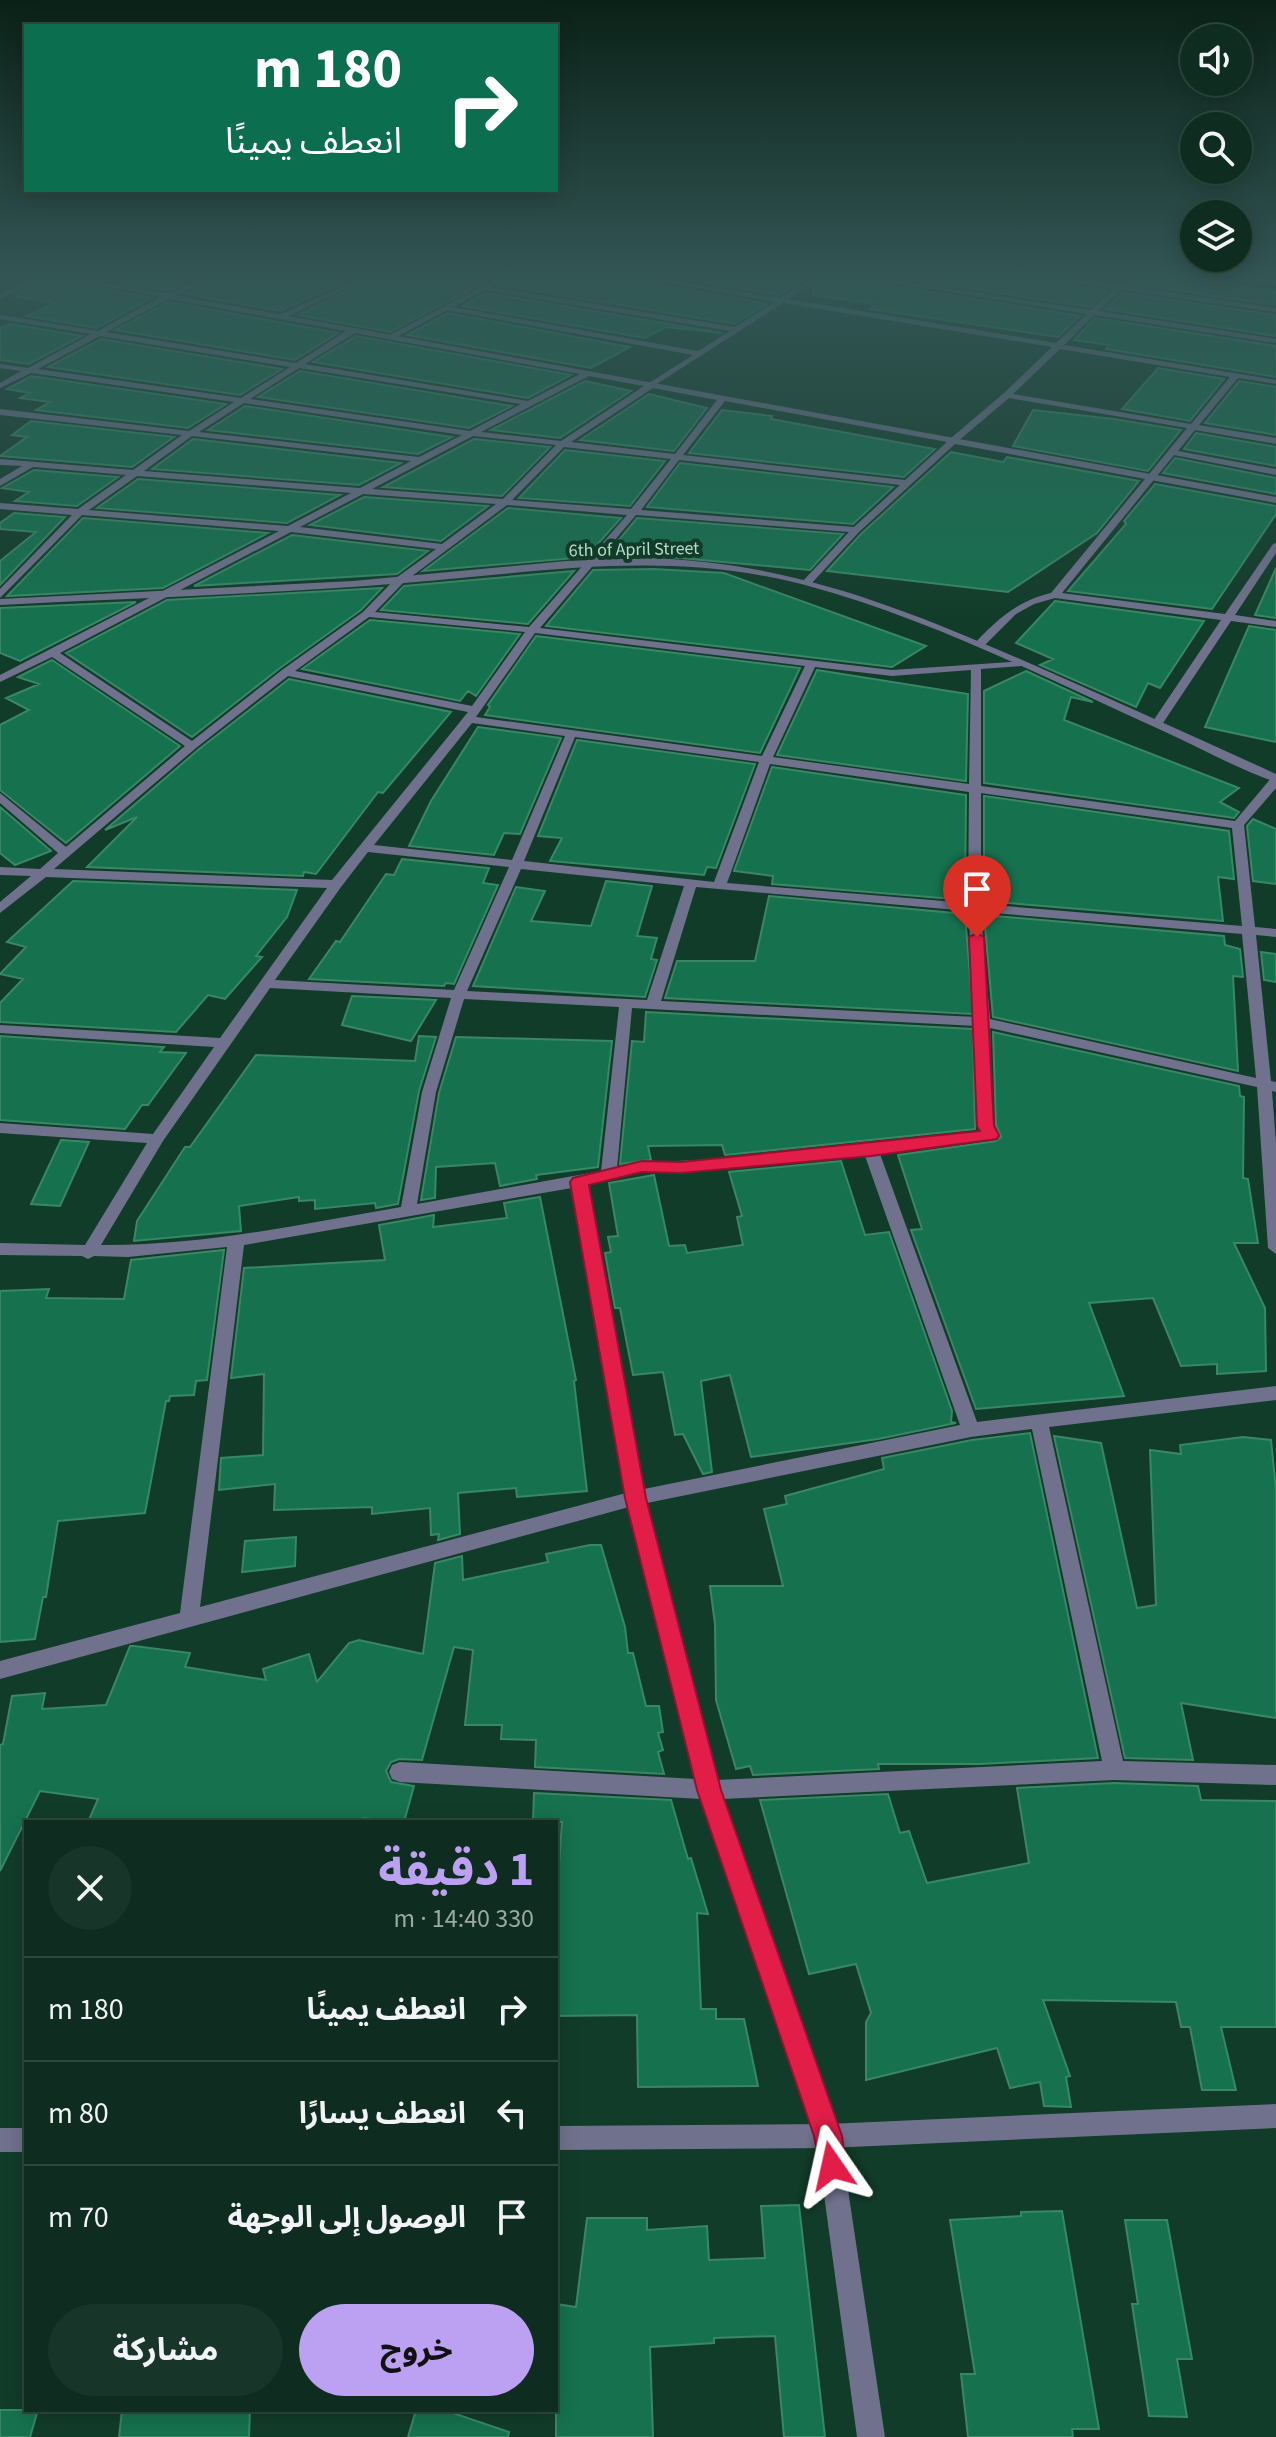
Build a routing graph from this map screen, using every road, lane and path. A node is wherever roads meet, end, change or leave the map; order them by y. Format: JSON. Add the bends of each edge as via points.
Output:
{"nodes":[{"id":1,"x":179,"y":392,"type":"edge"},
{"id":2,"x":256,"y":392,"type":"edge"},
{"id":3,"x":459,"y":392,"type":"edge"},
{"id":4,"x":550,"y":392,"type":"edge"},
{"id":5,"x":642,"y":392,"type":"edge"},
{"id":6,"x":686,"y":392,"type":"edge"},
{"id":7,"x":1010,"y":392,"type":"edge"},
{"id":8,"x":1222,"y":392,"type":"edge"},
{"id":9,"x":1007,"y":395,"type":"junction"},
{"id":10,"x":722,"y":399,"type":"junction"},
{"id":11,"x":242,"y":401,"type":"junction"},
{"id":12,"x":527,"y":403,"type":"junction"},
{"id":13,"x":0,"y":412,"type":"edge"},
{"id":14,"x":1192,"y":427,"type":"junction"},
{"id":15,"x":469,"y":433,"type":"junction"},
{"id":16,"x":188,"y":435,"type":"junction"},
{"id":17,"x":954,"y":440,"type":"junction"},
{"id":18,"x":1276,"y":441,"type":"edge"},
{"id":19,"x":562,"y":444,"type":"junction"},
{"id":20,"x":1170,"y":452,"type":"junction"},
{"id":21,"x":676,"y":455,"type":"junction"},
{"id":22,"x":417,"y":459,"type":"junction"},
{"id":23,"x":0,"y":462,"type":"edge"},
{"id":24,"x":32,"y":464,"type":"junction"},
{"id":25,"x":136,"y":471,"type":"junction"},
{"id":26,"x":1276,"y":472,"type":"edge"},
{"id":27,"x":1149,"y":477,"type":"junction"},
{"id":28,"x":0,"y":483,"type":"edge"},
{"id":29,"x":907,"y":483,"type":"junction"},
{"id":30,"x":363,"y":489,"type":"junction"},
{"id":31,"x":1276,"y":500,"type":"edge"},
{"id":32,"x":506,"y":501,"type":"junction"},
{"id":33,"x":0,"y":506,"type":"edge"},
{"id":34,"x":635,"y":511,"type":"junction"},
{"id":35,"x":80,"y":512,"type":"junction"},
{"id":36,"x":289,"y":529,"type":"junction"},
{"id":37,"x":856,"y":530,"type":"junction"},
{"id":38,"x":1276,"y":546,"type":"edge"},
{"id":39,"x":445,"y":547,"type":"junction"},
{"id":40,"x":590,"y":564,"type":"junction"},
{"id":41,"x":400,"y":580,"type":"junction"},
{"id":42,"x":806,"y":583,"type":"junction"},
{"id":43,"x":169,"y":594,"type":"junction"},
{"id":44,"x":0,"y":595,"type":"edge"},
{"id":45,"x":1055,"y":595,"type":"junction"},
{"id":46,"x":0,"y":602,"type":"edge"},
{"id":47,"x":367,"y":614,"type":"junction"},
{"id":48,"x":1230,"y":617,"type":"junction"},
{"id":49,"x":1276,"y":624,"type":"edge"},
{"id":50,"x":532,"y":630,"type":"junction"},
{"id":51,"x":980,"y":644,"type":"junction"},
{"id":52,"x":53,"y":653,"type":"junction"},
{"id":53,"x":1021,"y":663,"type":"junction"},
{"id":54,"x":811,"y":664,"type":"junction"},
{"id":55,"x":976,"y":668,"type":"junction"},
{"id":56,"x":286,"y":672,"type":"junction"},
{"id":57,"x":0,"y":679,"type":"edge"},
{"id":58,"x":471,"y":714,"type":"junction"},
{"id":59,"x":1157,"y":724,"type":"junction"},
{"id":60,"x":571,"y":734,"type":"junction"},
{"id":61,"x":192,"y":746,"type":"junction"},
{"id":62,"x":766,"y":759,"type":"junction"},
{"id":63,"x":1276,"y":779,"type":"edge"},
{"id":64,"x":975,"y":786,"type":"junction"},
{"id":65,"x":0,"y":797,"type":"edge"},
{"id":66,"x":1238,"y":825,"type":"junction"},
{"id":67,"x":363,"y":848,"type":"junction"},
{"id":68,"x":64,"y":852,"type":"junction"},
{"id":69,"x":517,"y":864,"type":"junction"},
{"id":70,"x":0,"y":871,"type":"edge"},
{"id":71,"x":40,"y":873,"type":"junction"},
{"id":72,"x":691,"y":883,"type":"junction"},
{"id":73,"x":336,"y":884,"type":"junction"},
{"id":74,"x":719,"y":886,"type":"junction"},
{"id":75,"x":0,"y":909,"type":"edge"},
{"id":76,"x":974,"y":909,"type":"junction"},
{"id":77,"x":1247,"y":931,"type":"junction"},
{"id":78,"x":1276,"y":933,"type":"edge"},
{"id":79,"x":265,"y":984,"type":"junction"},
{"id":80,"x":459,"y":993,"type":"junction"},
{"id":81,"x":626,"y":1002,"type":"junction"},
{"id":82,"x":653,"y":1003,"type":"junction"},
{"id":83,"x":983,"y":1022,"type":"junction"},
{"id":84,"x":0,"y":1029,"type":"edge"},
{"id":85,"x":224,"y":1043,"type":"junction"},
{"id":86,"x":1270,"y":1086,"type":"edge"},
{"id":87,"x":0,"y":1128,"type":"edge"},
{"id":88,"x":157,"y":1139,"type":"junction"},
{"id":89,"x":871,"y":1150,"type":"junction"},
{"id":90,"x":609,"y":1173,"type":"junction"},
{"id":91,"x":579,"y":1182,"type":"junction"},
{"id":92,"x":408,"y":1212,"type":"junction"},
{"id":93,"x":236,"y":1241,"type":"junction"},
{"id":94,"x":1276,"y":1248,"type":"edge"},
{"id":95,"x":0,"y":1249,"type":"edge"},
{"id":96,"x":88,"y":1253,"type":"junction"},
{"id":97,"x":1276,"y":1393,"type":"edge"},
{"id":98,"x":1039,"y":1422,"type":"junction"},
{"id":99,"x":971,"y":1430,"type":"junction"},
{"id":100,"x":636,"y":1498,"type":"junction"},
{"id":101,"x":189,"y":1620,"type":"junction"},
{"id":102,"x":0,"y":1670,"type":"edge"},
{"id":103,"x":1114,"y":1770,"type":"junction"},
{"id":104,"x":400,"y":1772,"type":"dead end"},
{"id":105,"x":1276,"y":1775,"type":"edge"},
{"id":106,"x":709,"y":1790,"type":"junction"},
{"id":107,"x":1276,"y":2116,"type":"edge"},
{"id":108,"x":828,"y":2136,"type":"junction"},
{"id":109,"x":558,"y":2138,"type":"edge"},
{"id":110,"x":0,"y":2140,"type":"edge"},
{"id":111,"x":24,"y":2140,"type":"edge"},
{"id":112,"x":871,"y":2437,"type":"edge"}],
"edges":[{"from":1,"to":11,"type":"street"},
{"from":2,"to":11,"type":"street"},
{"from":3,"to":12,"type":"street"},
{"from":4,"to":12,"type":"street"},
{"from":5,"to":19,"type":"street"},
{"from":6,"to":10,"type":"street"},
{"from":7,"to":9,"type":"street"},
{"from":8,"to":14,"type":"street"},
{"from":9,"to":14,"type":"street"},
{"from":9,"to":17,"type":"street"},
{"from":10,"to":17,"type":"street"},
{"from":10,"to":21,"type":"street"},
{"from":11,"to":15,"type":"street"},
{"from":11,"to":16,"type":"street"},
{"from":12,"to":15,"type":"street"},
{"from":13,"to":16,"type":"street"},
{"from":14,"to":18,"type":"street"},
{"from":14,"to":20,"type":"street"},
{"from":15,"to":19,"type":"street"},
{"from":15,"to":22,"type":"street"},
{"from":16,"to":22,"type":"street"},
{"from":16,"to":25,"type":"street"},
{"from":17,"to":27,"type":"street"},
{"from":17,"to":29,"type":"street"},
{"from":19,"to":21,"type":"street"},
{"from":19,"to":32,"type":"street"},
{"from":20,"to":26,"type":"street"},
{"from":20,"to":27,"type":"street"},
{"from":21,"to":29,"type":"street"},
{"from":21,"to":34,"type":"street"},
{"from":22,"to":30,"type":"street"},
{"from":23,"to":24,"type":"street"},
{"from":24,"to":25,"type":"street"},
{"from":24,"to":28,"type":"street"},
{"from":25,"to":30,"type":"street"},
{"from":25,"to":35,"type":"street"},
{"from":27,"to":31,"type":"street"},
{"from":27,"to":45,"type":"street"},
{"from":29,"to":37,"type":"street"},
{"from":30,"to":32,"type":"street"},
{"from":30,"to":36,"type":"street"},
{"from":32,"to":34,"type":"street"},
{"from":32,"to":39,"type":"street"},
{"from":33,"to":35,"type":"street"},
{"from":34,"to":37,"type":"street"},
{"from":34,"to":40,"type":"street"},
{"from":35,"to":36,"type":"street"},
{"from":35,"to":44,"type":"street"},
{"from":36,"to":39,"type":"street"},
{"from":36,"to":43,"type":"street"},
{"from":37,"to":42,"type":"street"},
{"from":38,"to":48,"type":"street"},
{"from":39,"to":41,"type":"street"},
{"from":40,"to":41,"type":"street","name":"6th of April Street"},
{"from":40,"to":42,"type":"street","name":"6th of April Street","via":[[711,564]]},
{"from":40,"to":50,"type":"street"},
{"from":41,"to":43,"type":"street","name":"6th of April Street"},
{"from":41,"to":47,"type":"street"},
{"from":42,"to":51,"type":"street","name":"6th of April Street","via":[[898,611]]},
{"from":43,"to":46,"type":"street","name":"6th of April Street"},
{"from":43,"to":52,"type":"street"},
{"from":45,"to":48,"type":"street"},
{"from":45,"to":51,"type":"street","via":[[1016,606]]},
{"from":47,"to":50,"type":"street"},
{"from":47,"to":56,"type":"street"},
{"from":48,"to":49,"type":"street"},
{"from":48,"to":59,"type":"street"},
{"from":50,"to":54,"type":"street"},
{"from":50,"to":58,"type":"street"},
{"from":51,"to":53,"type":"street","name":"6th of April Street"},
{"from":52,"to":57,"type":"street"},
{"from":52,"to":61,"type":"street"},
{"from":53,"to":55,"type":"street"},
{"from":53,"to":59,"type":"street","name":"6th of April Street"},
{"from":54,"to":55,"type":"street","via":[[892,673]]},
{"from":54,"to":62,"type":"street"},
{"from":55,"to":64,"type":"street"},
{"from":56,"to":58,"type":"street"},
{"from":56,"to":61,"type":"street"},
{"from":58,"to":60,"type":"street"},
{"from":58,"to":67,"type":"street"},
{"from":59,"to":63,"type":"street","name":"6th of April Street"},
{"from":60,"to":62,"type":"street"},
{"from":60,"to":69,"type":"street"},
{"from":61,"to":68,"type":"street"},
{"from":62,"to":64,"type":"street"},
{"from":62,"to":74,"type":"street"},
{"from":63,"to":66,"type":"street"},
{"from":64,"to":66,"type":"street"},
{"from":64,"to":76,"type":"street"},
{"from":65,"to":68,"type":"street"},
{"from":66,"to":77,"type":"street"},
{"from":67,"to":69,"type":"street"},
{"from":67,"to":73,"type":"street"},
{"from":68,"to":71,"type":"street"},
{"from":69,"to":72,"type":"street"},
{"from":69,"to":80,"type":"street"},
{"from":70,"to":71,"type":"street"},
{"from":71,"to":73,"type":"street"},
{"from":71,"to":75,"type":"street"},
{"from":72,"to":74,"type":"street"},
{"from":72,"to":82,"type":"street"},
{"from":73,"to":79,"type":"street"},
{"from":74,"to":76,"type":"street"},
{"from":76,"to":77,"type":"street"},
{"from":76,"to":83,"type":"street"},
{"from":77,"to":78,"type":"street"},
{"from":77,"to":86,"type":"street"},
{"from":79,"to":80,"type":"street"},
{"from":79,"to":85,"type":"street"},
{"from":80,"to":81,"type":"street"},
{"from":80,"to":92,"type":"street","via":[[429,1092]]},
{"from":81,"to":82,"type":"street"},
{"from":81,"to":90,"type":"street"},
{"from":82,"to":83,"type":"street"},
{"from":83,"to":86,"type":"street"},
{"from":83,"to":89,"type":"street","via":[[985,1126],[991,1135]]},
{"from":84,"to":85,"type":"street"},
{"from":85,"to":88,"type":"street"},
{"from":86,"to":94,"type":"street"},
{"from":87,"to":88,"type":"street"},
{"from":88,"to":96,"type":"street"},
{"from":89,"to":90,"type":"street"},
{"from":89,"to":99,"type":"street"},
{"from":90,"to":91,"type":"street"},
{"from":91,"to":92,"type":"street"},
{"from":91,"to":100,"type":"street"},
{"from":92,"to":93,"type":"street"},
{"from":93,"to":96,"type":"street"},
{"from":93,"to":101,"type":"street"},
{"from":95,"to":96,"type":"street"},
{"from":97,"to":98,"type":"street"},
{"from":98,"to":99,"type":"street"},
{"from":98,"to":103,"type":"street"},
{"from":99,"to":100,"type":"street"},
{"from":100,"to":101,"type":"street"},
{"from":100,"to":106,"type":"street"},
{"from":101,"to":102,"type":"street"},
{"from":103,"to":105,"type":"street"},
{"from":103,"to":106,"type":"street"},
{"from":104,"to":106,"type":"street"},
{"from":106,"to":108,"type":"street"},
{"from":107,"to":108,"type":"street"},
{"from":108,"to":109,"type":"street"},
{"from":108,"to":112,"type":"street"},
{"from":110,"to":111,"type":"street"}]}
